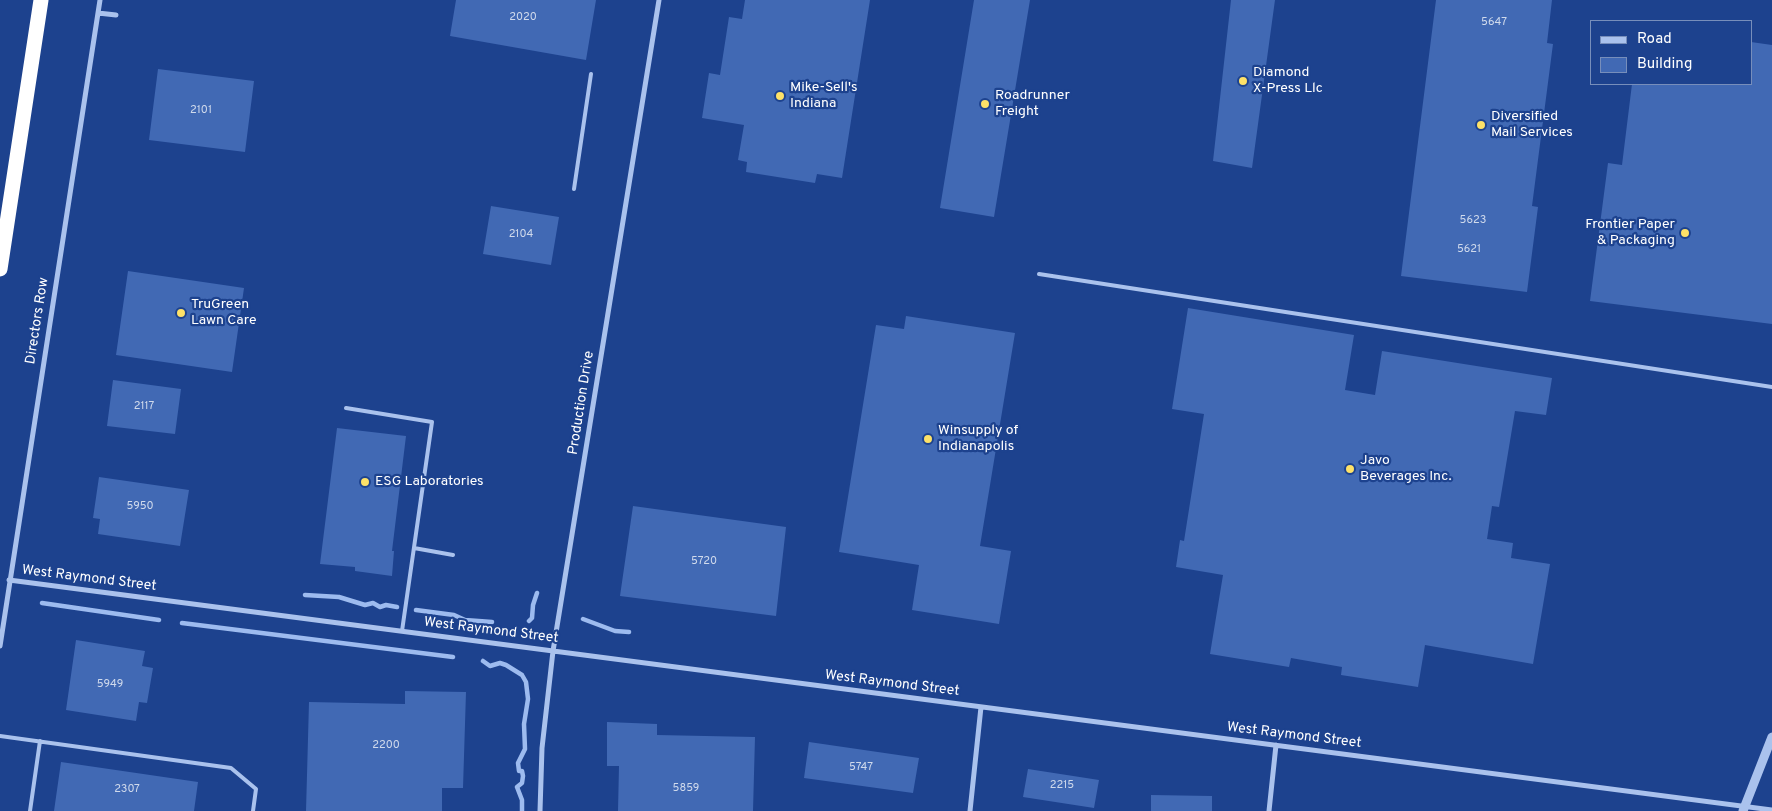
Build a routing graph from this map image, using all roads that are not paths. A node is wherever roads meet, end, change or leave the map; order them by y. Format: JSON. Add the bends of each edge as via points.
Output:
{"nodes":[{"id":1,"x":41,"y":0,"type":"edge"},
{"id":2,"x":100,"y":0,"type":"edge"},
{"id":3,"x":659,"y":0,"type":"edge"},
{"id":4,"x":98,"y":13,"type":"junction"},
{"id":5,"x":116,"y":15,"type":"dead end"},
{"id":6,"x":591,"y":74,"type":"dead end"},
{"id":7,"x":574,"y":189,"type":"dead end"},
{"id":8,"x":0,"y":268,"type":"edge"},
{"id":9,"x":1039,"y":274,"type":"dead end"},
{"id":10,"x":1772,"y":387,"type":"edge"},
{"id":11,"x":346,"y":408,"type":"dead end"},
{"id":12,"x":414,"y":548,"type":"junction"},
{"id":13,"x":453,"y":555,"type":"dead end"},
{"id":14,"x":9,"y":580,"type":"junction"},
{"id":15,"x":402,"y":631,"type":"junction"},
{"id":16,"x":0,"y":646,"type":"edge"},
{"id":17,"x":553,"y":651,"type":"junction"},
{"id":18,"x":981,"y":706,"type":"junction"},
{"id":19,"x":0,"y":736,"type":"edge"},
{"id":20,"x":1772,"y":737,"type":"edge"},
{"id":21,"x":40,"y":741,"type":"junction"},
{"id":22,"x":1276,"y":745,"type":"junction"},
{"id":23,"x":1744,"y":809,"type":"edge"},
{"id":24,"x":1772,"y":810,"type":"edge"},
{"id":25,"x":30,"y":811,"type":"edge"},
{"id":26,"x":253,"y":811,"type":"edge"},
{"id":27,"x":540,"y":811,"type":"edge"},
{"id":28,"x":970,"y":811,"type":"edge"},
{"id":29,"x":1269,"y":811,"type":"edge"}],
"edges":[{"from":1,"to":8,"type":"highway"},
{"from":2,"to":4,"type":"street","name":"Directors Row"},
{"from":3,"to":17,"type":"street","name":"Production Drive"},
{"from":4,"to":5,"type":"street"},
{"from":4,"to":14,"type":"street","name":"Directors Row"},
{"from":6,"to":7,"type":"lane"},
{"from":9,"to":10,"type":"lane"},
{"from":11,"to":12,"type":"lane","via":[[432,422]]},
{"from":12,"to":13,"type":"lane"},
{"from":12,"to":15,"type":"lane"},
{"from":14,"to":15,"type":"street","name":"West Raymond Street"},
{"from":14,"to":16,"type":"street","name":"Directors Row"},
{"from":15,"to":17,"type":"street","name":"West Raymond Street"},
{"from":17,"to":18,"type":"street","name":"West Raymond Street"},
{"from":17,"to":27,"type":"street","name":"Production Drive","via":[[542,748]]},
{"from":18,"to":22,"type":"street","name":"West Raymond Street"},
{"from":18,"to":28,"type":"street"},
{"from":19,"to":21,"type":"lane"},
{"from":20,"to":23,"type":"street"},
{"from":21,"to":25,"type":"lane"},
{"from":21,"to":26,"type":"lane","via":[[231,768],[256,789]]},
{"from":22,"to":23,"type":"street","name":"West Raymond Street"},
{"from":22,"to":29,"type":"street"},
{"from":23,"to":24,"type":"street","name":"West Raymond Street"}]}
